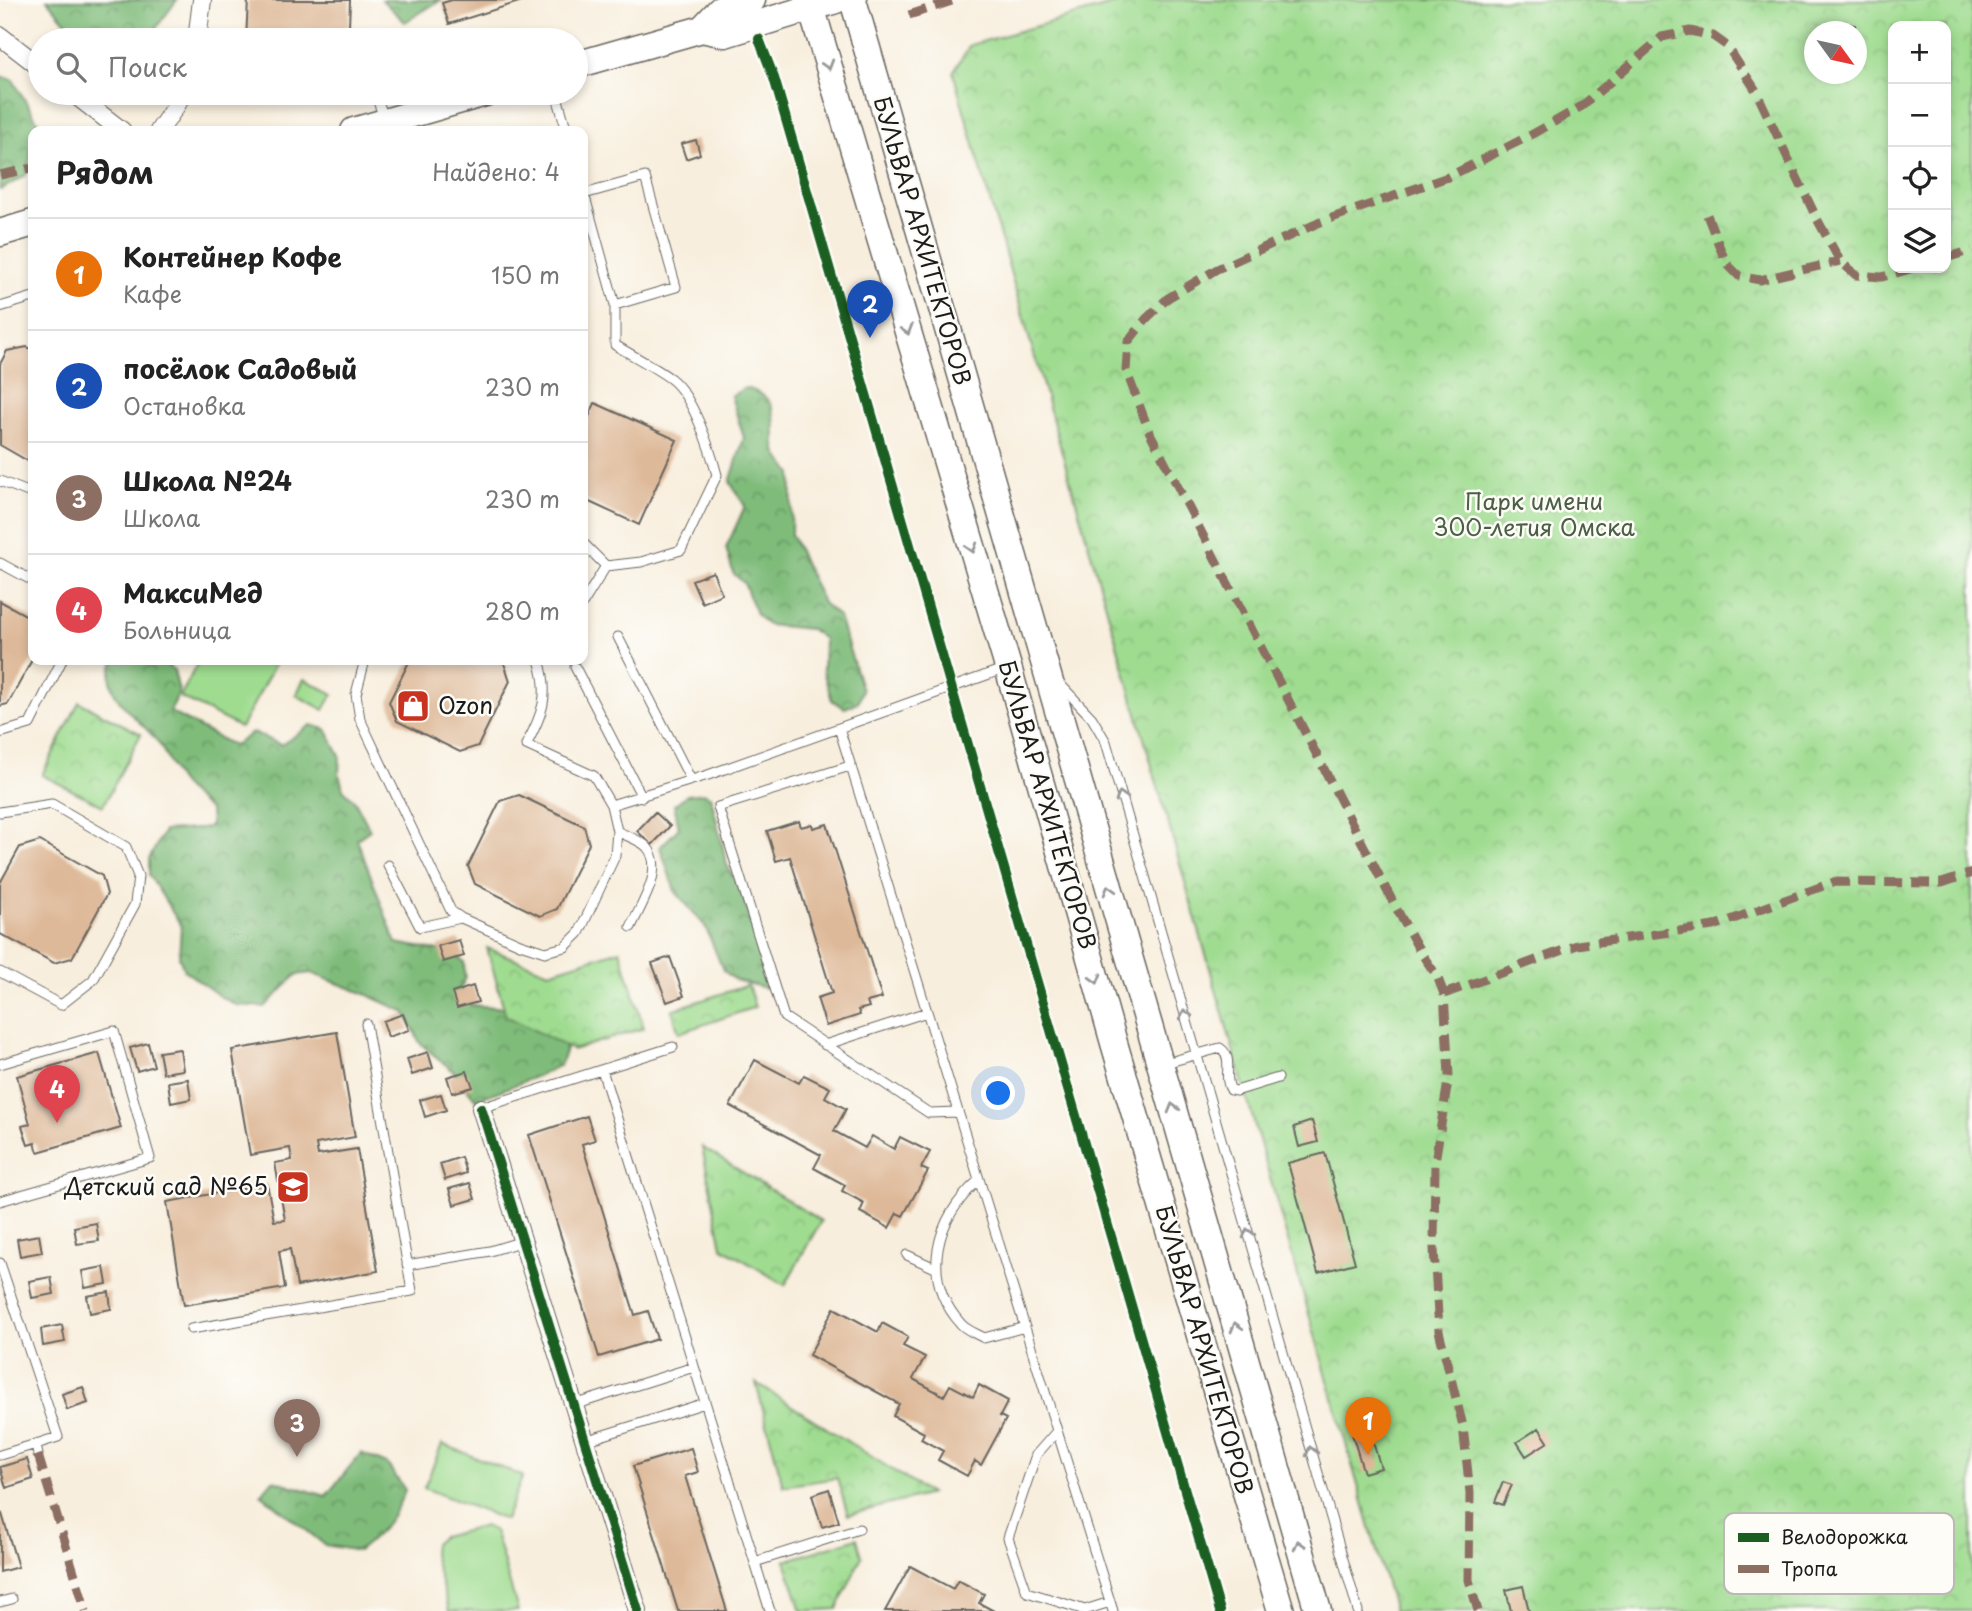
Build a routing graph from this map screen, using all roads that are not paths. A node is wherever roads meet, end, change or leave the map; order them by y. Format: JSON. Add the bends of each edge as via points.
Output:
{"nodes":[{"id":1,"x":202,"y":0,"type":"edge"},
{"id":2,"x":752,"y":0,"type":"edge"},
{"id":3,"x":853,"y":0,"type":"edge"},
{"id":4,"x":819,"y":3,"type":"edge"},
{"id":5,"x":198,"y":28,"type":"edge"},
{"id":6,"x":702,"y":29,"type":"junction"},
{"id":7,"x":0,"y":36,"type":"edge"},
{"id":8,"x":28,"y":58,"type":"edge"},
{"id":9,"x":588,"y":62,"type":"edge"},
{"id":10,"x":88,"y":105,"type":"edge"},
{"id":11,"x":176,"y":105,"type":"edge"},
{"id":12,"x":379,"y":105,"type":"edge"},
{"id":13,"x":445,"y":105,"type":"edge"},
{"id":14,"x":559,"y":105,"type":"edge"},
{"id":15,"x":386,"y":123,"type":"junction"},
{"id":16,"x":116,"y":126,"type":"edge"},
{"id":17,"x":162,"y":126,"type":"edge"},
{"id":18,"x":374,"y":126,"type":"edge"},
{"id":19,"x":566,"y":126,"type":"edge"},
{"id":20,"x":588,"y":191,"type":"edge"},
{"id":21,"x":588,"y":210,"type":"edge"},
{"id":22,"x":28,"y":225,"type":"edge"},
{"id":23,"x":0,"y":233,"type":"edge"},
{"id":24,"x":28,"y":299,"type":"edge"},
{"id":25,"x":615,"y":305,"type":"junction"},
{"id":26,"x":0,"y":307,"type":"edge"},
{"id":27,"x":0,"y":481,"type":"edge"},
{"id":28,"x":28,"y":492,"type":"edge"},
{"id":29,"x":588,"y":548,"type":"edge"},
{"id":30,"x":0,"y":563,"type":"edge"},
{"id":31,"x":606,"y":566,"type":"junction"},
{"id":32,"x":28,"y":577,"type":"edge"},
{"id":33,"x":588,"y":595,"type":"edge"},
{"id":34,"x":618,"y":637,"type":"dead end"},
{"id":35,"x":60,"y":665,"type":"edge"},
{"id":36,"x":364,"y":665,"type":"edge"},
{"id":37,"x":541,"y":665,"type":"edge"},
{"id":38,"x":575,"y":667,"type":"dead end"},
{"id":39,"x":1008,"y":667,"type":"junction"},
{"id":40,"x":1046,"y":671,"type":"junction"},
{"id":41,"x":839,"y":728,"type":"junction"},
{"id":42,"x":0,"y":733,"type":"edge"},
{"id":43,"x":850,"y":765,"type":"junction"},
{"id":44,"x":691,"y":780,"type":"junction"},
{"id":45,"x":642,"y":797,"type":"junction"},
{"id":46,"x":611,"y":805,"type":"junction"},
{"id":47,"x":0,"y":812,"type":"edge"},
{"id":48,"x":617,"y":831,"type":"junction"},
{"id":49,"x":388,"y":865,"type":"dead end"},
{"id":50,"x":461,"y":918,"type":"junction"},
{"id":51,"x":631,"y":927,"type":"dead end"},
{"id":52,"x":0,"y":972,"type":"edge"},
{"id":53,"x":927,"y":1012,"type":"junction"},
{"id":54,"x":366,"y":1024,"type":"dead end"},
{"id":55,"x":825,"y":1045,"type":"junction"},
{"id":56,"x":673,"y":1047,"type":"dead end"},
{"id":57,"x":1196,"y":1054,"type":"junction"},
{"id":58,"x":0,"y":1064,"type":"edge"},
{"id":59,"x":1160,"y":1064,"type":"junction"},
{"id":60,"x":602,"y":1070,"type":"junction"},
{"id":61,"x":1278,"y":1079,"type":"dead end"},
{"id":62,"x":481,"y":1108,"type":"joint"},
{"id":63,"x":958,"y":1112,"type":"junction"},
{"id":64,"x":979,"y":1180,"type":"junction"},
{"id":65,"x":0,"y":1201,"type":"edge"},
{"id":66,"x":523,"y":1241,"type":"junction"},
{"id":67,"x":907,"y":1255,"type":"dead end"},
{"id":68,"x":0,"y":1263,"type":"edge"},
{"id":69,"x":407,"y":1265,"type":"junction"},
{"id":70,"x":935,"y":1268,"type":"junction"},
{"id":71,"x":1025,"y":1327,"type":"junction"},
{"id":72,"x":191,"y":1329,"type":"dead end"},
{"id":73,"x":694,"y":1367,"type":"junction"},
{"id":74,"x":705,"y":1403,"type":"junction"},
{"id":75,"x":574,"y":1405,"type":"junction"},
{"id":76,"x":1057,"y":1431,"type":"junction"},
{"id":77,"x":585,"y":1441,"type":"junction"},
{"id":78,"x":36,"y":1444,"type":"junction"},
{"id":79,"x":0,"y":1455,"type":"edge"},
{"id":80,"x":38,"y":1455,"type":"dead end"},
{"id":81,"x":859,"y":1529,"type":"dead end"},
{"id":82,"x":755,"y":1562,"type":"junction"},
{"id":83,"x":12,"y":1599,"type":"dead end"},
{"id":84,"x":0,"y":1602,"type":"edge"},
{"id":85,"x":1112,"y":1607,"type":"edge"},
{"id":86,"x":638,"y":1611,"type":"edge"},
{"id":87,"x":770,"y":1611,"type":"edge"},
{"id":88,"x":1281,"y":1611,"type":"edge"},
{"id":89,"x":1318,"y":1611,"type":"edge"},
{"id":90,"x":1358,"y":1611,"type":"edge"}],
"edges":[{"from":1,"to":5,"type":"street"},
{"from":2,"to":6,"type":"main road","via":[[720,10]]},
{"from":3,"to":40,"type":"main road","name":"БУЛЬВАР АРХИТЕКТОРОВ"},
{"from":4,"to":6,"type":"main road","via":[[725,34]]},
{"from":4,"to":39,"type":"main road","name":"БУЛЬВАР АРХИТЕКТОРОВ","one_way":true},
{"from":6,"to":9,"type":"main road"},
{"from":7,"to":8,"type":"street"},
{"from":10,"to":16,"type":"street"},
{"from":11,"to":17,"type":"street"},
{"from":12,"to":15,"type":"lane"},
{"from":13,"to":15,"type":"main road"},
{"from":14,"to":19,"type":"lane"},
{"from":15,"to":18,"type":"main road"},
{"from":20,"to":25,"type":"lane","via":[[645,177],[673,275],[676,288]]},
{"from":21,"to":25,"type":"lane"},
{"from":22,"to":23,"type":"main road"},
{"from":24,"to":26,"type":"lane"},
{"from":25,"to":31,"type":"lane","via":[[615,345],[673,380],[709,443],[717,475],[681,550]]},
{"from":27,"to":28,"type":"lane"},
{"from":29,"to":31,"type":"lane"},
{"from":30,"to":32,"type":"lane"},
{"from":31,"to":33,"type":"lane"},
{"from":34,"to":44,"type":"lane"},
{"from":35,"to":42,"type":"lane","via":[[30,724]]},
{"from":36,"to":50,"type":"lane","via":[[356,694],[360,719],[450,911]]},
{"from":37,"to":46,"type":"lane","via":[[546,690],[540,720],[526,745],[594,776]]},
{"from":38,"to":45,"type":"lane"},
{"from":39,"to":41,"type":"lane"},
{"from":39,"to":88,"type":"main road","name":"БУЛЬВАР АРХИТЕКТОРОВ","one_way":true},
{"from":57,"to":40,"type":"lane","one_way":true,"via":[[1106,742],[1092,718]]},
{"from":59,"to":40,"type":"main road","name":"БУЛЬВАР АРХИТЕКТОРОВ","one_way":true},
{"from":41,"to":43,"type":"lane"},
{"from":41,"to":44,"type":"lane"},
{"from":43,"to":53,"type":"lane"},
{"from":43,"to":55,"type":"lane","via":[[718,807],[784,1017]]},
{"from":44,"to":45,"type":"lane"},
{"from":45,"to":46,"type":"lane"},
{"from":46,"to":48,"type":"lane"},
{"from":47,"to":52,"type":"lane","via":[[52,804],[126,847],[138,876],[135,904],[93,980],[61,1005]]},
{"from":48,"to":50,"type":"lane","via":[[615,856],[579,933],[565,947],[545,952]]},
{"from":48,"to":51,"type":"lane","via":[[646,846],[654,858],[653,876]]},
{"from":49,"to":50,"type":"lane","via":[[420,927]]},
{"from":53,"to":55,"type":"lane"},
{"from":53,"to":63,"type":"lane"},
{"from":54,"to":69,"type":"lane"},
{"from":55,"to":63,"type":"lane","via":[[929,1113]]},
{"from":56,"to":60,"type":"lane"},
{"from":57,"to":59,"type":"lane"},
{"from":57,"to":61,"type":"lane","via":[[1214,1048],[1226,1052],[1231,1090]]},
{"from":90,"to":57,"type":"lane","one_way":true},
{"from":58,"to":65,"type":"lane","via":[[114,1031],[150,1158]]},
{"from":89,"to":59,"type":"main road","name":"БУЛЬВАР АРХИТЕКТОРОВ","one_way":true},
{"from":60,"to":62,"type":"lane"},
{"from":60,"to":73,"type":"lane"},
{"from":62,"to":66,"type":"street"},
{"from":63,"to":64,"type":"lane"},
{"from":64,"to":70,"type":"lane","via":[[962,1195],[943,1228]]},
{"from":64,"to":71,"type":"lane"},
{"from":66,"to":69,"type":"lane"},
{"from":66,"to":75,"type":"street"},
{"from":67,"to":70,"type":"lane"},
{"from":68,"to":78,"type":"lane","via":[[58,1437]]},
{"from":69,"to":72,"type":"lane","via":[[412,1291]]},
{"from":70,"to":71,"type":"lane","via":[[942,1296],[962,1325],[984,1338]]},
{"from":71,"to":76,"type":"lane"},
{"from":73,"to":74,"type":"lane"},
{"from":73,"to":75,"type":"lane"},
{"from":74,"to":77,"type":"lane"},
{"from":74,"to":82,"type":"lane"},
{"from":75,"to":77,"type":"street"},
{"from":76,"to":85,"type":"lane"},
{"from":76,"to":85,"type":"lane","via":[[1036,1455],[1008,1538],[1027,1592],[1085,1610]]},
{"from":77,"to":86,"type":"street"},
{"from":78,"to":79,"type":"lane"},
{"from":78,"to":80,"type":"lane"},
{"from":81,"to":82,"type":"lane"},
{"from":82,"to":87,"type":"lane"},
{"from":83,"to":84,"type":"lane"}]}
